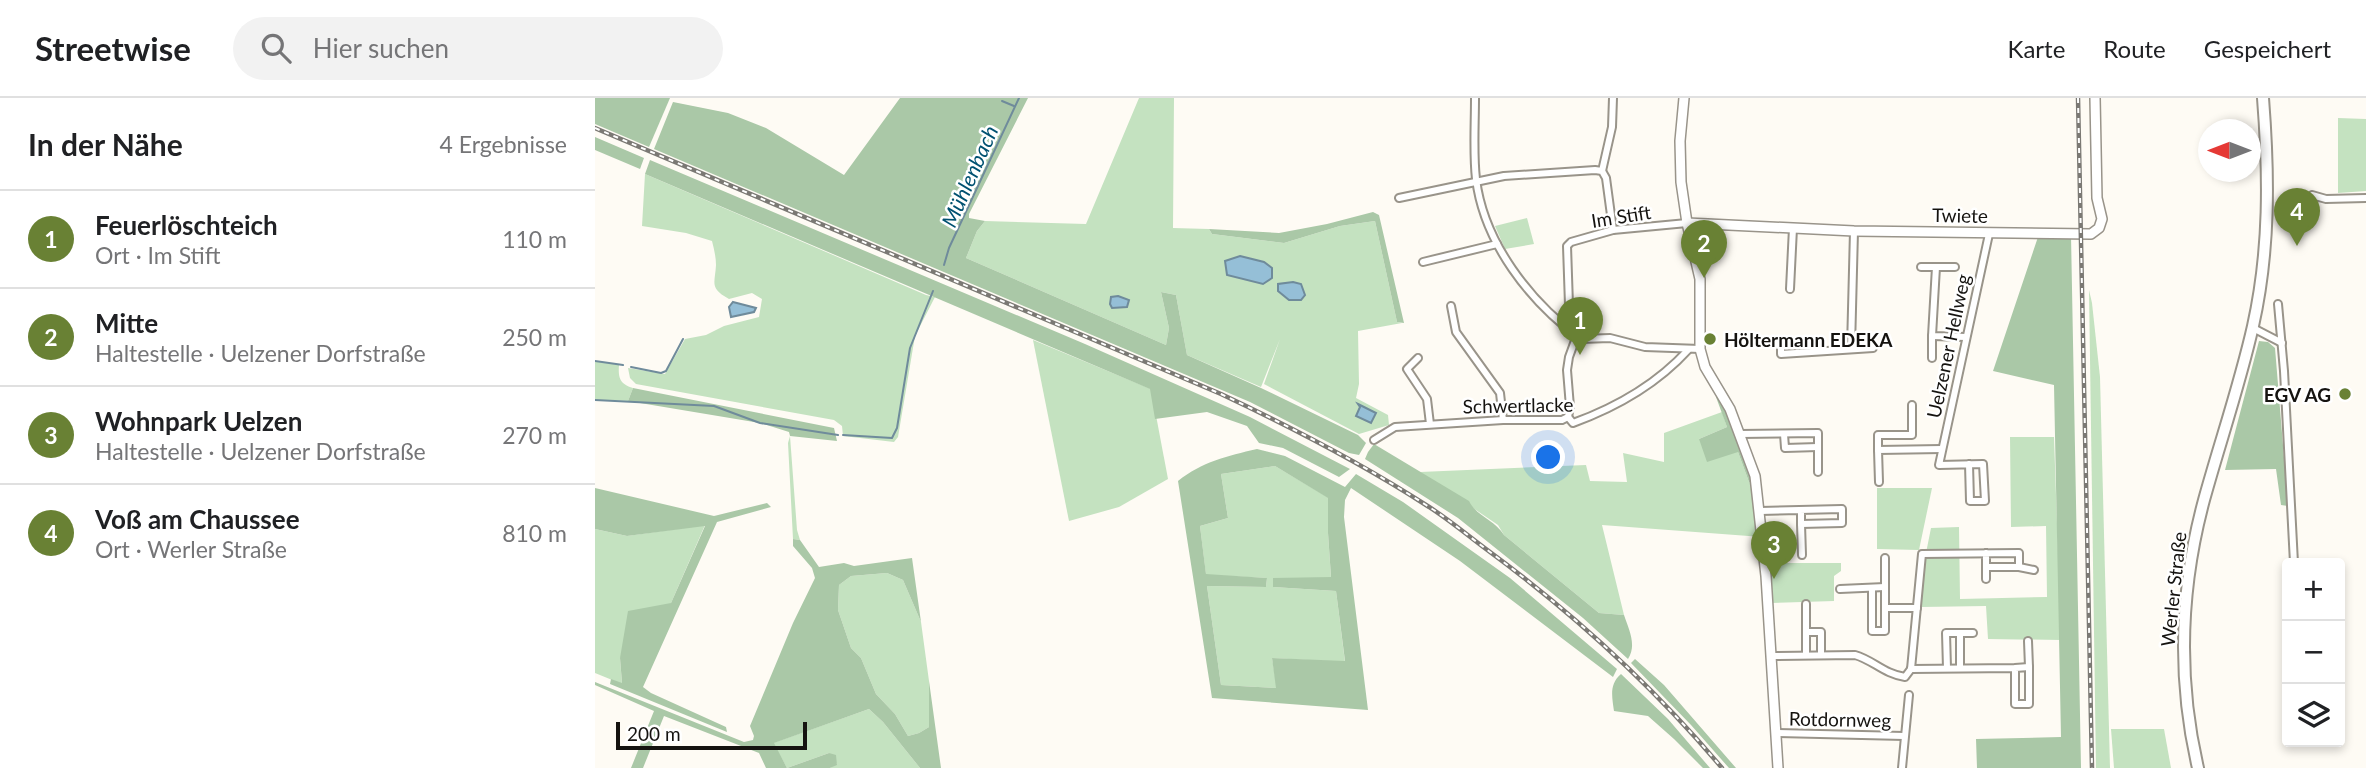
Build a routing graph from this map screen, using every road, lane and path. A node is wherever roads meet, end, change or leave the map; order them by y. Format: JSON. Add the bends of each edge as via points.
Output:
{"nodes":[{"id":1,"x":1475,"y":98,"type":"edge"},
{"id":2,"x":1613,"y":98,"type":"edge"},
{"id":3,"x":1684,"y":98,"type":"edge"},
{"id":4,"x":2095,"y":98,"type":"edge"},
{"id":5,"x":2264,"y":101,"type":"edge"},
{"id":6,"x":1602,"y":172,"type":"junction"},
{"id":7,"x":1476,"y":180,"type":"junction"},
{"id":8,"x":2312,"y":195,"type":"dead end"},
{"id":9,"x":1399,"y":198,"type":"dead end"},
{"id":10,"x":2366,"y":198,"type":"edge"},
{"id":11,"x":1687,"y":223,"type":"junction"},
{"id":12,"x":1793,"y":228,"type":"junction"},
{"id":13,"x":1613,"y":230,"type":"junction"},
{"id":14,"x":1854,"y":231,"type":"junction"},
{"id":15,"x":1989,"y":233,"type":"junction"},
{"id":16,"x":1497,"y":244,"type":"junction"},
{"id":17,"x":1423,"y":262,"type":"dead end"},
{"id":18,"x":1921,"y":267,"type":"dead end"},
{"id":19,"x":1936,"y":267,"type":"junction"},
{"id":20,"x":1955,"y":267,"type":"dead end"},
{"id":21,"x":1790,"y":289,"type":"dead end"},
{"id":22,"x":2278,"y":304,"type":"dead end"},
{"id":23,"x":1451,"y":306,"type":"dead end"},
{"id":24,"x":2253,"y":328,"type":"junction"},
{"id":25,"x":1577,"y":335,"type":"junction"},
{"id":26,"x":1932,"y":336,"type":"junction"},
{"id":27,"x":1966,"y":337,"type":"junction"},
{"id":28,"x":2281,"y":343,"type":"junction"},
{"id":29,"x":1851,"y":348,"type":"junction"},
{"id":30,"x":1873,"y":348,"type":"dead end"},
{"id":31,"x":1700,"y":349,"type":"junction"},
{"id":32,"x":1688,"y":350,"type":"junction"},
{"id":33,"x":1781,"y":353,"type":"dead end"},
{"id":34,"x":1418,"y":358,"type":"dead end"},
{"id":35,"x":1932,"y":358,"type":"dead end"},
{"id":36,"x":1912,"y":405,"type":"dead end"},
{"id":37,"x":1568,"y":417,"type":"junction"},
{"id":38,"x":1503,"y":420,"type":"junction"},
{"id":39,"x":1430,"y":424,"type":"junction"},
{"id":40,"x":1784,"y":434,"type":"junction"},
{"id":41,"x":1740,"y":435,"type":"junction"},
{"id":42,"x":1912,"y":435,"type":"junction"},
{"id":43,"x":1374,"y":440,"type":"dead end"},
{"id":44,"x":1818,"y":447,"type":"junction"},
{"id":45,"x":1912,"y":449,"type":"junction"},
{"id":46,"x":1942,"y":449,"type":"junction"},
{"id":47,"x":1878,"y":450,"type":"junction"},
{"id":48,"x":1969,"y":464,"type":"junction"},
{"id":49,"x":1818,"y":472,"type":"dead end"},
{"id":50,"x":1879,"y":482,"type":"dead end"},
{"id":51,"x":1760,"y":510,"type":"junction"},
{"id":52,"x":1801,"y":510,"type":"junction"},
{"id":53,"x":1801,"y":524,"type":"junction"},
{"id":54,"x":1986,"y":553,"type":"junction"},
{"id":55,"x":1802,"y":555,"type":"dead end"},
{"id":56,"x":1885,"y":558,"type":"dead end"},
{"id":57,"x":2294,"y":558,"type":"edge"},
{"id":58,"x":1986,"y":567,"type":"junction"},
{"id":59,"x":2019,"y":567,"type":"junction"},
{"id":60,"x":2034,"y":570,"type":"dead end"},
{"id":61,"x":1986,"y":579,"type":"dead end"},
{"id":62,"x":1885,"y":587,"type":"junction"},
{"id":63,"x":1872,"y":588,"type":"junction"},
{"id":64,"x":1840,"y":589,"type":"dead end"},
{"id":65,"x":1805,"y":604,"type":"dead end"},
{"id":66,"x":1885,"y":608,"type":"junction"},
{"id":67,"x":1917,"y":608,"type":"junction"},
{"id":68,"x":1806,"y":632,"type":"junction"},
{"id":69,"x":1973,"y":632,"type":"dead end"},
{"id":70,"x":1960,"y":633,"type":"junction"},
{"id":71,"x":2028,"y":641,"type":"dead end"},
{"id":72,"x":1806,"y":655,"type":"junction"},
{"id":73,"x":1821,"y":655,"type":"junction"},
{"id":74,"x":1771,"y":656,"type":"junction"},
{"id":75,"x":2029,"y":667,"type":"junction"},
{"id":76,"x":1947,"y":668,"type":"junction"},
{"id":77,"x":1960,"y":668,"type":"junction"},
{"id":78,"x":2015,"y":668,"type":"junction"},
{"id":79,"x":1910,"y":669,"type":"junction"},
{"id":80,"x":1909,"y":695,"type":"dead end"},
{"id":81,"x":1776,"y":733,"type":"junction"},
{"id":82,"x":1904,"y":736,"type":"junction"},
{"id":83,"x":1778,"y":768,"type":"edge"},
{"id":84,"x":1902,"y":768,"type":"edge"},
{"id":85,"x":2198,"y":768,"type":"edge"}],
"edges":[{"from":1,"to":7,"type":"street"},
{"from":2,"to":6,"type":"street"},
{"from":3,"to":11,"type":"street","via":[[1680,159]]},
{"from":4,"to":15,"type":"street","name":"Twiete","via":[[2099,228],[2087,235]]},
{"from":5,"to":24,"type":"main road","via":[[2268,213]]},
{"from":6,"to":7,"type":"street","via":[[1531,173]]},
{"from":6,"to":13,"type":"street"},
{"from":7,"to":9,"type":"street"},
{"from":7,"to":16,"type":"street"},
{"from":8,"to":10,"type":"street"},
{"from":11,"to":12,"type":"street","name":"Twiete"},
{"from":11,"to":13,"type":"street","name":"Im Stift"},
{"from":11,"to":31,"type":"street","via":[[1700,279]]},
{"from":12,"to":14,"type":"street","name":"Twiete"},
{"from":12,"to":21,"type":"street"},
{"from":13,"to":25,"type":"street","name":"Im Stift","via":[[1567,246],[1569,306]]},
{"from":14,"to":15,"type":"street","name":"Twiete"},
{"from":14,"to":29,"type":"street"},
{"from":15,"to":27,"type":"street","name":"Uelzener Hellweg"},
{"from":16,"to":17,"type":"street"},
{"from":16,"to":25,"type":"street","via":[[1525,286]]},
{"from":18,"to":19,"type":"street"},
{"from":19,"to":20,"type":"street"},
{"from":19,"to":26,"type":"street"},
{"from":22,"to":28,"type":"street"},
{"from":23,"to":38,"type":"street","via":[[1457,332],[1500,393]]},
{"from":24,"to":28,"type":"street"},
{"from":24,"to":85,"type":"main road","name":"Werler Straße","via":[[2196,534],[2184,619],[2186,698]]},
{"from":25,"to":32,"type":"street","via":[[1587,340],[1610,338],[1645,347]]},
{"from":25,"to":37,"type":"street","name":"Im Stift","via":[[1567,370]]},
{"from":26,"to":27,"type":"street"},
{"from":26,"to":35,"type":"street"},
{"from":27,"to":46,"type":"street","name":"Uelzener Hellweg"},
{"from":28,"to":57,"type":"street"},
{"from":29,"to":30,"type":"street"},
{"from":29,"to":33,"type":"street"},
{"from":31,"to":32,"type":"street"},
{"from":31,"to":41,"type":"street"},
{"from":32,"to":37,"type":"street","name":"Schwertlacke","via":[[1672,368],[1621,402],[1573,423]]},
{"from":34,"to":39,"type":"street","via":[[1406,369],[1427,399]]},
{"from":36,"to":42,"type":"street"},
{"from":37,"to":38,"type":"street","name":"Schwertlacke"},
{"from":38,"to":39,"type":"street","name":"Schwertlacke"},
{"from":39,"to":43,"type":"street","name":"Schwertlacke","via":[[1395,427]]},
{"from":40,"to":41,"type":"street"},
{"from":40,"to":44,"type":"street","via":[[1818,433]]},
{"from":40,"to":44,"type":"street","via":[[1784,448]]},
{"from":41,"to":51,"type":"street","via":[[1755,476]]},
{"from":42,"to":45,"type":"street"},
{"from":42,"to":47,"type":"street","via":[[1878,435]]},
{"from":44,"to":49,"type":"street"},
{"from":45,"to":46,"type":"street"},
{"from":45,"to":47,"type":"street"},
{"from":46,"to":48,"type":"street","name":"Uelzener Hellweg","via":[[1939,465]]},
{"from":47,"to":50,"type":"street"},
{"from":48,"to":48,"type":"street","via":[[1970,501],[1985,501],[1983,464]]},
{"from":51,"to":52,"type":"street"},
{"from":51,"to":74,"type":"street"},
{"from":52,"to":53,"type":"street"},
{"from":52,"to":53,"type":"street","via":[[1842,509],[1842,523]]},
{"from":53,"to":55,"type":"street"},
{"from":54,"to":58,"type":"street"},
{"from":54,"to":59,"type":"street","via":[[2019,553]]},
{"from":54,"to":67,"type":"street","via":[[1922,554]]},
{"from":56,"to":62,"type":"street"},
{"from":58,"to":59,"type":"street"},
{"from":58,"to":61,"type":"street"},
{"from":59,"to":60,"type":"street"},
{"from":62,"to":63,"type":"street"},
{"from":62,"to":66,"type":"street"},
{"from":63,"to":64,"type":"street"},
{"from":63,"to":66,"type":"street","via":[[1872,631],[1885,631]]},
{"from":65,"to":68,"type":"street"},
{"from":66,"to":67,"type":"street"},
{"from":67,"to":79,"type":"street"},
{"from":68,"to":72,"type":"street"},
{"from":68,"to":73,"type":"street","via":[[1821,632]]},
{"from":69,"to":70,"type":"street"},
{"from":70,"to":76,"type":"street","via":[[1946,633]]},
{"from":70,"to":77,"type":"street"},
{"from":71,"to":75,"type":"street"},
{"from":72,"to":73,"type":"street"},
{"from":72,"to":74,"type":"street"},
{"from":73,"to":79,"type":"street","via":[[1855,654],[1901,676]]},
{"from":74,"to":81,"type":"street"},
{"from":75,"to":78,"type":"street"},
{"from":75,"to":78,"type":"street","via":[[2029,704],[2015,704]]},
{"from":76,"to":77,"type":"street"},
{"from":76,"to":79,"type":"street"},
{"from":77,"to":78,"type":"street"},
{"from":80,"to":82,"type":"street"},
{"from":81,"to":82,"type":"street","name":"Rotdornweg"},
{"from":81,"to":83,"type":"street"},
{"from":82,"to":84,"type":"street"}]}
